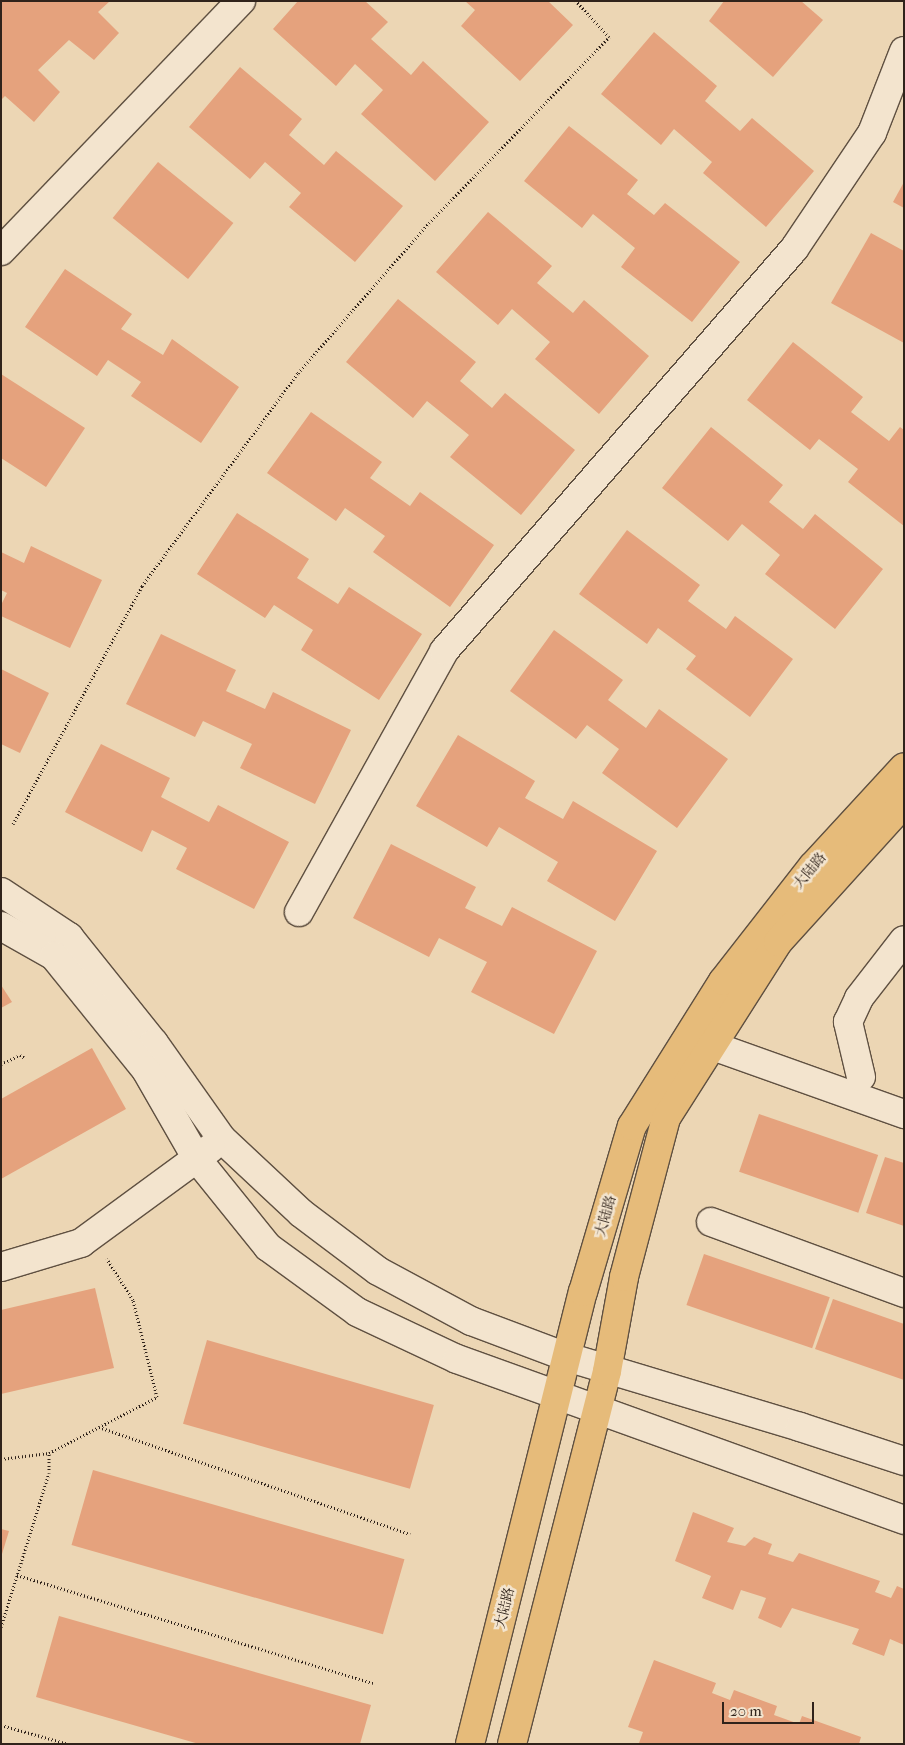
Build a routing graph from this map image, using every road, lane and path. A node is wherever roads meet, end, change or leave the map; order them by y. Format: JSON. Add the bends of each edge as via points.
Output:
{"nodes":[{"id":1,"x":226,"y":1,"type":"edge"},
{"id":2,"x":241,"y":1,"type":"edge"},
{"id":3,"x":576,"y":1,"type":"edge"},
{"id":4,"x":904,"y":51,"type":"edge"},
{"id":5,"x":1,"y":227,"type":"edge"},
{"id":6,"x":1,"y":251,"type":"edge"},
{"id":7,"x":904,"y":767,"type":"edge"},
{"id":8,"x":904,"y":803,"type":"edge"},
{"id":9,"x":12,"y":824,"type":"dead end"},
{"id":10,"x":1,"y":892,"type":"edge"},
{"id":11,"x":299,"y":912,"type":"dead end"},
{"id":12,"x":1,"y":926,"type":"edge"},
{"id":13,"x":904,"y":940,"type":"edge"},
{"id":14,"x":713,"y":1046,"type":"junction"},
{"id":15,"x":25,"y":1058,"type":"dead end"},
{"id":16,"x":1,"y":1064,"type":"edge"},
{"id":17,"x":861,"y":1077,"type":"dead end"},
{"id":18,"x":904,"y":1114,"type":"edge"},
{"id":19,"x":222,"y":1139,"type":"junction"},
{"id":20,"x":197,"y":1159,"type":"junction"},
{"id":21,"x":711,"y":1222,"type":"dead end"},
{"id":22,"x":92,"y":1235,"type":"junction"},
{"id":23,"x":1,"y":1267,"type":"edge"},
{"id":24,"x":904,"y":1293,"type":"edge"},
{"id":25,"x":568,"y":1358,"type":"junction"},
{"id":26,"x":607,"y":1371,"type":"junction"},
{"id":27,"x":559,"y":1395,"type":"junction"},
{"id":28,"x":597,"y":1410,"type":"junction"},
{"id":29,"x":99,"y":1427,"type":"junction"},
{"id":30,"x":49,"y":1453,"type":"junction"},
{"id":31,"x":1,"y":1459,"type":"edge"},
{"id":32,"x":904,"y":1461,"type":"edge"},
{"id":33,"x":904,"y":1520,"type":"edge"},
{"id":34,"x":410,"y":1534,"type":"dead end"},
{"id":35,"x":17,"y":1574,"type":"junction"},
{"id":36,"x":1,"y":1627,"type":"edge"},
{"id":37,"x":374,"y":1682,"type":"dead end"},
{"id":38,"x":1,"y":1725,"type":"edge"},
{"id":39,"x":68,"y":1744,"type":"edge"},
{"id":40,"x":470,"y":1744,"type":"edge"},
{"id":41,"x":512,"y":1744,"type":"edge"}],
"edges":[{"from":1,"to":5,"type":"street"},
{"from":2,"to":6,"type":"street"},
{"from":3,"to":9,"type":"path","via":[[609,37],[429,223],[298,373],[142,586]]},
{"from":4,"to":11,"type":"street","via":[[872,133],[794,249],[444,651]]},
{"from":7,"to":25,"type":"main road","name":"大陆路","via":[[813,866],[723,981],[632,1126]]},
{"from":8,"to":14,"type":"main road","name":"大陆路","via":[[778,942]]},
{"from":10,"to":19,"type":"street","via":[[69,937],[154,1043]]},
{"from":12,"to":20,"type":"street","via":[[54,956],[146,1070]]},
{"from":13,"to":17,"type":"street","via":[[859,998],[848,1022]]},
{"from":14,"to":18,"type":"street"},
{"from":14,"to":26,"type":"main road","name":"大陆路","via":[[666,1118],[624,1277]]},
{"from":15,"to":16,"type":"path","via":[[20,1055]]},
{"from":19,"to":20,"type":"street"},
{"from":19,"to":25,"type":"street","via":[[301,1213],[378,1271],[471,1321]]},
{"from":20,"to":22,"type":"street"},
{"from":20,"to":27,"type":"street","via":[[268,1247],[357,1312],[458,1359]]},
{"from":21,"to":24,"type":"street"},
{"from":22,"to":23,"type":"street","via":[[81,1243]]},
{"from":22,"to":29,"type":"path","via":[[133,1300],[158,1397]]},
{"from":25,"to":26,"type":"street"},
{"from":25,"to":27,"type":"main road","name":"大陆路"},
{"from":26,"to":28,"type":"main road","name":"大陆路"},
{"from":26,"to":32,"type":"street"},
{"from":27,"to":28,"type":"street"},
{"from":27,"to":40,"type":"main road","name":"大陆路"},
{"from":28,"to":33,"type":"street"},
{"from":28,"to":41,"type":"main road","name":"大陆路"},
{"from":29,"to":30,"type":"path"},
{"from":29,"to":34,"type":"path"},
{"from":30,"to":31,"type":"path"},
{"from":30,"to":35,"type":"path","via":[[49,1473]]},
{"from":35,"to":36,"type":"path"},
{"from":35,"to":37,"type":"path"},
{"from":38,"to":39,"type":"path"}]}
